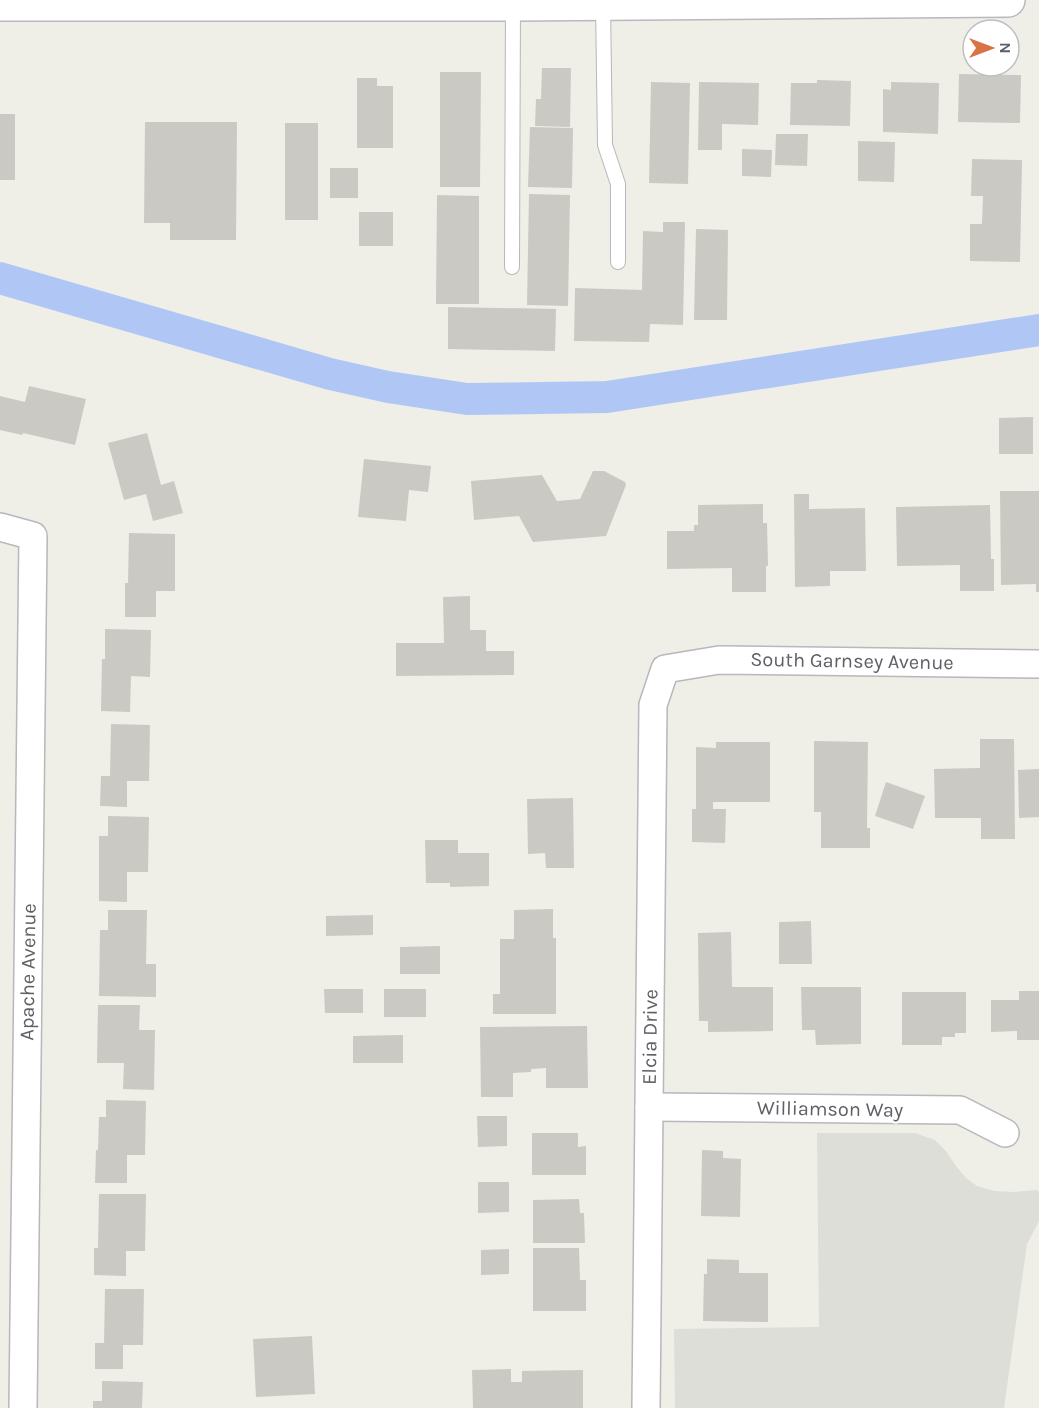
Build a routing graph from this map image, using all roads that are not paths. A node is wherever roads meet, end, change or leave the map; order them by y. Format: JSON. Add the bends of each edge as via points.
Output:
{"nodes":[{"id":1,"x":988,"y":0,"type":"edge"},
{"id":2,"x":1008,"y":0,"type":"edge"},
{"id":3,"x":777,"y":1,"type":"edge"},
{"id":4,"x":250,"y":2,"type":"edge"},
{"id":5,"x":603,"y":3,"type":"junction"},
{"id":6,"x":0,"y":4,"type":"edge"},
{"id":7,"x":513,"y":4,"type":"junction"},
{"id":8,"x":618,"y":262,"type":"dead end"},
{"id":9,"x":513,"y":267,"type":"dead end"},
{"id":10,"x":0,"y":527,"type":"edge"},
{"id":11,"x":1039,"y":664,"type":"edge"},
{"id":12,"x":665,"y":669,"type":"joint"},
{"id":13,"x":649,"y":1107,"type":"junction"},
{"id":14,"x":1005,"y":1133,"type":"dead end"},
{"id":15,"x":23,"y":1408,"type":"edge"},
{"id":16,"x":646,"y":1408,"type":"edge"}],
"edges":[{"from":1,"to":2,"type":"street"},
{"from":1,"to":3,"type":"street"},
{"from":3,"to":5,"type":"street"},
{"from":4,"to":6,"type":"street"},
{"from":4,"to":7,"type":"street"},
{"from":5,"to":7,"type":"street"},
{"from":5,"to":8,"type":"lane","via":[[605,145],[618,184]]},
{"from":7,"to":9,"type":"lane"},
{"from":10,"to":15,"type":"street","name":"Apache Avenue","via":[[33,536]]},
{"from":11,"to":12,"type":"street","name":"South Garnsey Avenue","via":[[719,660]]},
{"from":12,"to":13,"type":"street","name":"Elcia Drive","via":[[653,705]]},
{"from":13,"to":14,"type":"street","name":"Williamson Way","via":[[960,1110]]},
{"from":13,"to":16,"type":"street","name":"Elcia Drive"}]}
